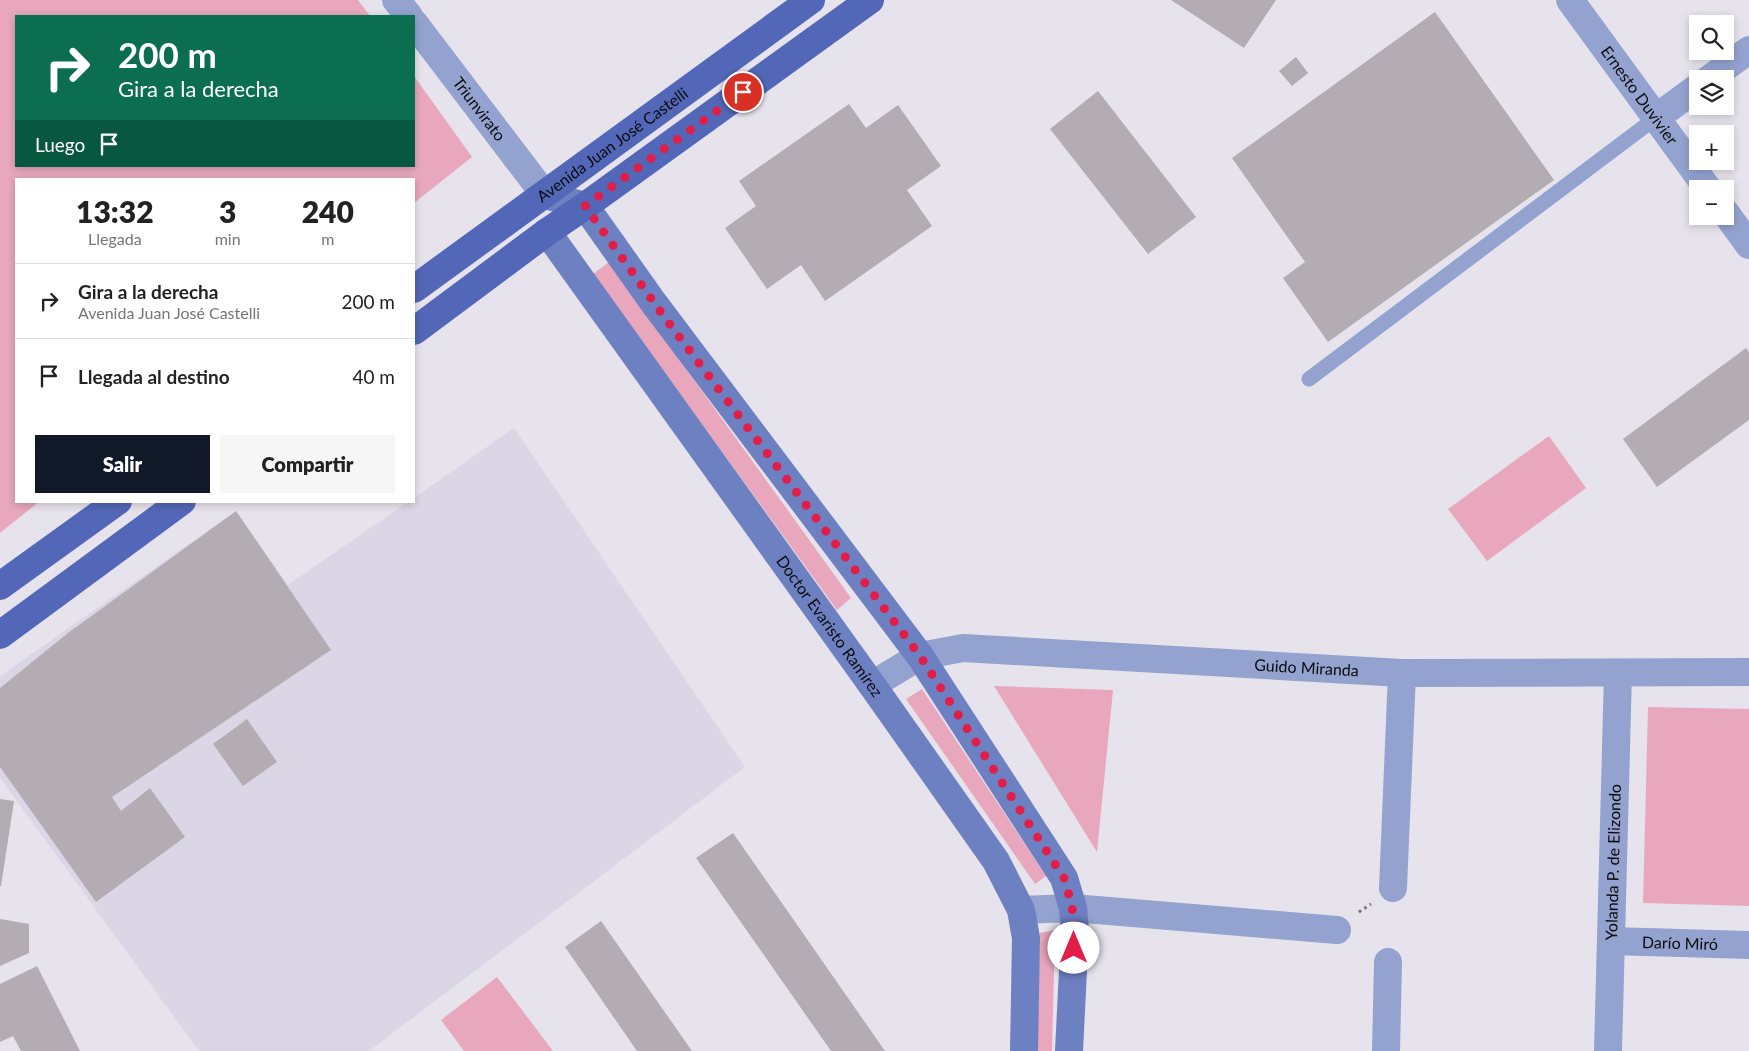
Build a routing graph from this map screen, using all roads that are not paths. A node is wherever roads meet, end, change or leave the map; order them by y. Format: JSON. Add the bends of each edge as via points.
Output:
{"nodes":[{"id":1,"x":396,"y":0,"type":"edge"},
{"id":2,"x":811,"y":0,"type":"edge"},
{"id":3,"x":870,"y":0,"type":"edge"},
{"id":4,"x":1570,"y":0,"type":"edge"},
{"id":5,"x":408,"y":15,"type":"edge"},
{"id":6,"x":415,"y":24,"type":"edge"},
{"id":7,"x":1749,"y":50,"type":"edge"},
{"id":8,"x":1721,"y":70,"type":"edge"},
{"id":9,"x":1689,"y":94,"type":"edge"},
{"id":10,"x":1657,"y":117,"type":"junction"},
{"id":11,"x":1702,"y":180,"type":"edge"},
{"id":12,"x":544,"y":195,"type":"junction"},
{"id":13,"x":585,"y":206,"type":"junction"},
{"id":14,"x":1734,"y":225,"type":"edge"},
{"id":15,"x":547,"y":232,"type":"junction"},
{"id":16,"x":1749,"y":246,"type":"edge"},
{"id":17,"x":415,"y":288,"type":"edge"},
{"id":18,"x":415,"y":330,"type":"edge"},
{"id":19,"x":1309,"y":379,"type":"dead end"},
{"id":20,"x":115,"y":503,"type":"edge"},
{"id":21,"x":179,"y":503,"type":"edge"},
{"id":22,"x":0,"y":586,"type":"edge"},
{"id":23,"x":0,"y":635,"type":"edge"},
{"id":24,"x":920,"y":656,"type":"junction"},
{"id":25,"x":1749,"y":672,"type":"edge"},
{"id":26,"x":1402,"y":673,"type":"junction"},
{"id":27,"x":1618,"y":673,"type":"junction"},
{"id":28,"x":872,"y":685,"type":"junction"},
{"id":29,"x":1393,"y":888,"type":"dead end"},
{"id":30,"x":1073,"y":908,"type":"junction"},
{"id":31,"x":1021,"y":910,"type":"junction"},
{"id":32,"x":1337,"y":930,"type":"dead end"},
{"id":33,"x":1611,"y":941,"type":"junction"},
{"id":34,"x":1749,"y":944,"type":"edge"},
{"id":35,"x":1388,"y":962,"type":"dead end"},
{"id":36,"x":1024,"y":1051,"type":"edge"},
{"id":37,"x":1069,"y":1051,"type":"edge"},
{"id":38,"x":1386,"y":1051,"type":"edge"},
{"id":39,"x":1608,"y":1051,"type":"edge"}],
"edges":[{"from":1,"to":5,"type":"street"},
{"from":2,"to":12,"type":"main road","name":"Avenida Juan José Castelli"},
{"from":3,"to":13,"type":"main road","name":"Avenida Juan José Castelli"},
{"from":4,"to":10,"type":"street","name":"Ernesto Duvivier"},
{"from":6,"to":12,"type":"street","name":"Triunvirato"},
{"from":7,"to":8,"type":"street"},
{"from":9,"to":10,"type":"street"},
{"from":10,"to":11,"type":"street","name":"Ernesto Duvivier"},
{"from":10,"to":19,"type":"lane"},
{"from":12,"to":13,"type":"main road"},
{"from":12,"to":17,"type":"main road","name":"Avenida Juan José Castelli"},
{"from":13,"to":15,"type":"main road","name":"Avenida Juan José Castelli"},
{"from":13,"to":24,"type":"main road","via":[[665,318]]},
{"from":14,"to":16,"type":"street"},
{"from":15,"to":18,"type":"main road","name":"Avenida Juan José Castelli"},
{"from":15,"to":28,"type":"main road","name":"Doctor Evaristo Ramírez"},
{"from":20,"to":22,"type":"main road"},
{"from":21,"to":23,"type":"main road"},
{"from":24,"to":26,"type":"street","name":"Guido Miranda","via":[[963,648]]},
{"from":24,"to":28,"type":"street","name":"Guido Miranda"},
{"from":24,"to":30,"type":"main road","via":[[1064,878]]},
{"from":25,"to":27,"type":"street","name":"Guido Miranda"},
{"from":26,"to":27,"type":"street","name":"Guido Miranda"},
{"from":26,"to":29,"type":"street"},
{"from":27,"to":33,"type":"street","name":"Yolanda P. de Elizondo"},
{"from":28,"to":31,"type":"main road","name":"Doctor Evaristo Ramírez","via":[[996,861]]},
{"from":30,"to":31,"type":"street"},
{"from":30,"to":32,"type":"street"},
{"from":30,"to":37,"type":"main road","via":[[1075,930]]},
{"from":31,"to":36,"type":"main road","name":"Doctor Evaristo Ramírez","via":[[1026,938]]},
{"from":33,"to":34,"type":"street","name":"Darío Miró"},
{"from":33,"to":39,"type":"street","name":"Yolanda P. de Elizondo"},
{"from":35,"to":38,"type":"street"}]}
